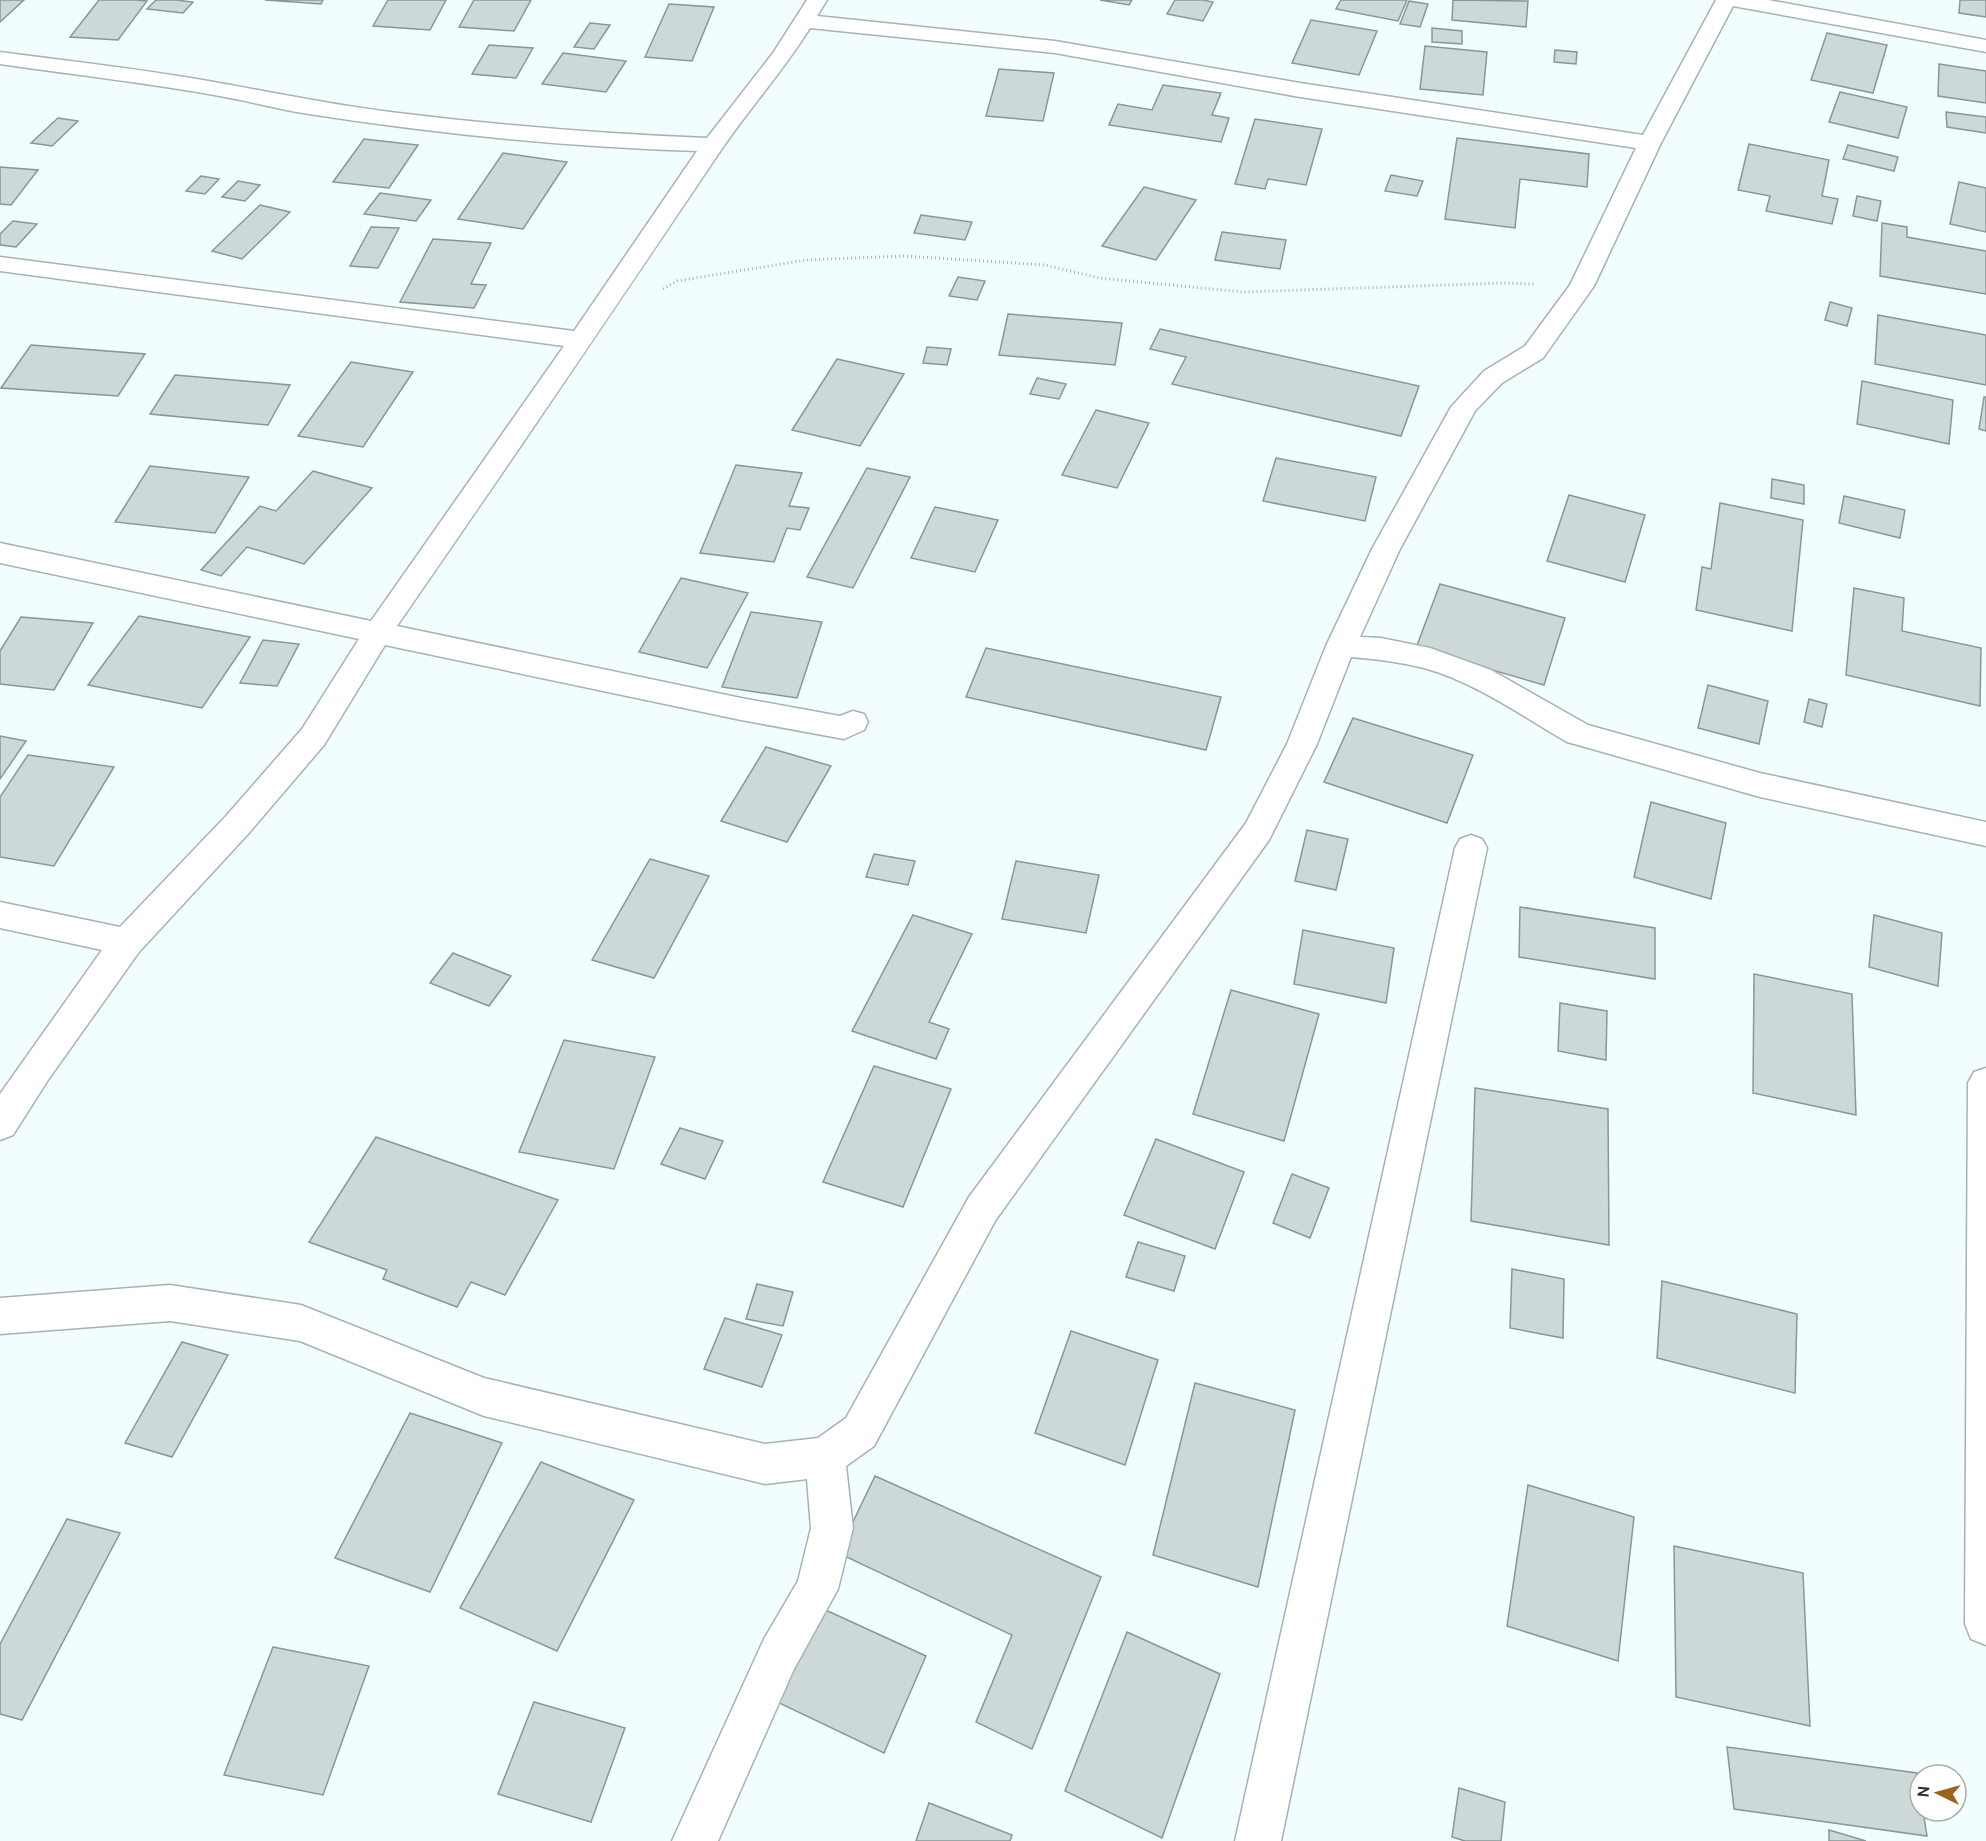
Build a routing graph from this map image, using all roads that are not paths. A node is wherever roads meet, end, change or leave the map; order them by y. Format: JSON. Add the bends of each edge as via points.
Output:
{"nodes":[{"id":1,"x":1726,"y":0,"type":"edge"},
{"id":2,"x":1733,"y":0,"type":"edge"},
{"id":3,"x":1769,"y":3,"type":"edge"},
{"id":4,"x":811,"y":10,"type":"edge"},
{"id":5,"x":1986,"y":46,"type":"edge"},
{"id":6,"x":0,"y":58,"type":"edge"},
{"id":7,"x":1650,"y":143,"type":"junction"},
{"id":8,"x":713,"y":145,"type":"junction"},
{"id":9,"x":0,"y":264,"type":"edge"},
{"id":10,"x":580,"y":340,"type":"junction"},
{"id":11,"x":0,"y":553,"type":"edge"},
{"id":12,"x":378,"y":632,"type":"junction"},
{"id":13,"x":1341,"y":646,"type":"junction"},
{"id":14,"x":853,"y":722,"type":"dead end"},
{"id":15,"x":1986,"y":834,"type":"edge"},
{"id":16,"x":1471,"y":848,"type":"dead end"},
{"id":17,"x":0,"y":915,"type":"edge"},
{"id":18,"x":128,"y":942,"type":"junction"},
{"id":19,"x":1986,"y":1083,"type":"edge"},
{"id":20,"x":0,"y":1124,"type":"edge"},
{"id":21,"x":0,"y":1316,"type":"edge"},
{"id":22,"x":825,"y":1457,"type":"junction"},
{"id":23,"x":1986,"y":1624,"type":"edge"},
{"id":24,"x":695,"y":1841,"type":"edge"},
{"id":25,"x":1258,"y":1841,"type":"edge"}],
"edges":[{"from":1,"to":7,"type":"street"},
{"from":2,"to":3,"type":"street"},
{"from":3,"to":5,"type":"street"},
{"from":4,"to":7,"type":"street"},
{"from":4,"to":8,"type":"street","via":[[782,56]]},
{"from":6,"to":8,"type":"street","via":[[225,90],[390,119],[601,141]]},
{"from":7,"to":13,"type":"street","via":[[1582,286],[1534,352],[1493,377],[1464,407],[1386,549]]},
{"from":8,"to":10,"type":"street"},
{"from":9,"to":10,"type":"street"},
{"from":10,"to":12,"type":"street"},
{"from":11,"to":12,"type":"street"},
{"from":12,"to":14,"type":"street","via":[[752,711],[844,728]]},
{"from":12,"to":18,"type":"street","via":[[313,737]]},
{"from":13,"to":15,"type":"street","via":[[1430,659],[1479,678],[1578,734],[1760,785]]},
{"from":13,"to":22,"type":"street","via":[[1302,744],[1258,831],[982,1209],[860,1432]]},
{"from":16,"to":25,"type":"street"},
{"from":17,"to":18,"type":"street"},
{"from":18,"to":20,"type":"street"},
{"from":19,"to":23,"type":"street"},
{"from":21,"to":22,"type":"street","via":[[170,1303],[301,1323],[484,1397],[765,1464]]},
{"from":22,"to":24,"type":"street","via":[[832,1528],[817,1589],[779,1654]]}]}
